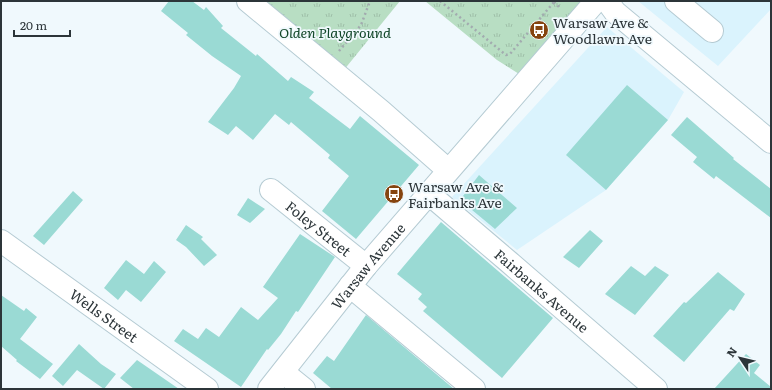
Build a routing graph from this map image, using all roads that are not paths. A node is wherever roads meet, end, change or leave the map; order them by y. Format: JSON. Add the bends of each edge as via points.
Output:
{"nodes":[{"id":1,"x":248,"y":1,"type":"edge"},
{"id":2,"x":596,"y":1,"type":"edge"},
{"id":3,"x":607,"y":1,"type":"edge"},
{"id":4,"x":686,"y":4,"type":"edge"},
{"id":5,"x":712,"y":31,"type":"dead end"},
{"id":6,"x":771,"y":142,"type":"edge"},
{"id":7,"x":448,"y":170,"type":"junction"},
{"id":8,"x":271,"y":190,"type":"dead end"},
{"id":9,"x":428,"y":193,"type":"junction"},
{"id":10,"x":1,"y":241,"type":"edge"},
{"id":11,"x":366,"y":266,"type":"junction"},
{"id":12,"x":350,"y":286,"type":"junction"},
{"id":13,"x":283,"y":372,"type":"junction"},
{"id":14,"x":207,"y":389,"type":"edge"},
{"id":15,"x":269,"y":389,"type":"edge"},
{"id":16,"x":304,"y":389,"type":"edge"},
{"id":17,"x":474,"y":389,"type":"edge"},
{"id":18,"x":656,"y":389,"type":"edge"}],
"edges":[{"from":1,"to":7,"type":"street"},
{"from":2,"to":7,"type":"street","name":"Warsaw Avenue"},
{"from":3,"to":6,"type":"street","via":[[615,12]]},
{"from":4,"to":5,"type":"street"},
{"from":7,"to":9,"type":"street","name":"Warsaw Avenue"},
{"from":8,"to":11,"type":"street","name":"Foley Street"},
{"from":9,"to":11,"type":"street","name":"Warsaw Avenue"},
{"from":9,"to":18,"type":"street","name":"Fairbanks Avenue"},
{"from":10,"to":14,"type":"street","name":"Wells Street"},
{"from":11,"to":12,"type":"street","name":"Warsaw Avenue"},
{"from":12,"to":13,"type":"street","name":"Warsaw Avenue"},
{"from":12,"to":17,"type":"street"},
{"from":13,"to":15,"type":"street","name":"Warsaw Avenue"},
{"from":13,"to":16,"type":"street"}]}
